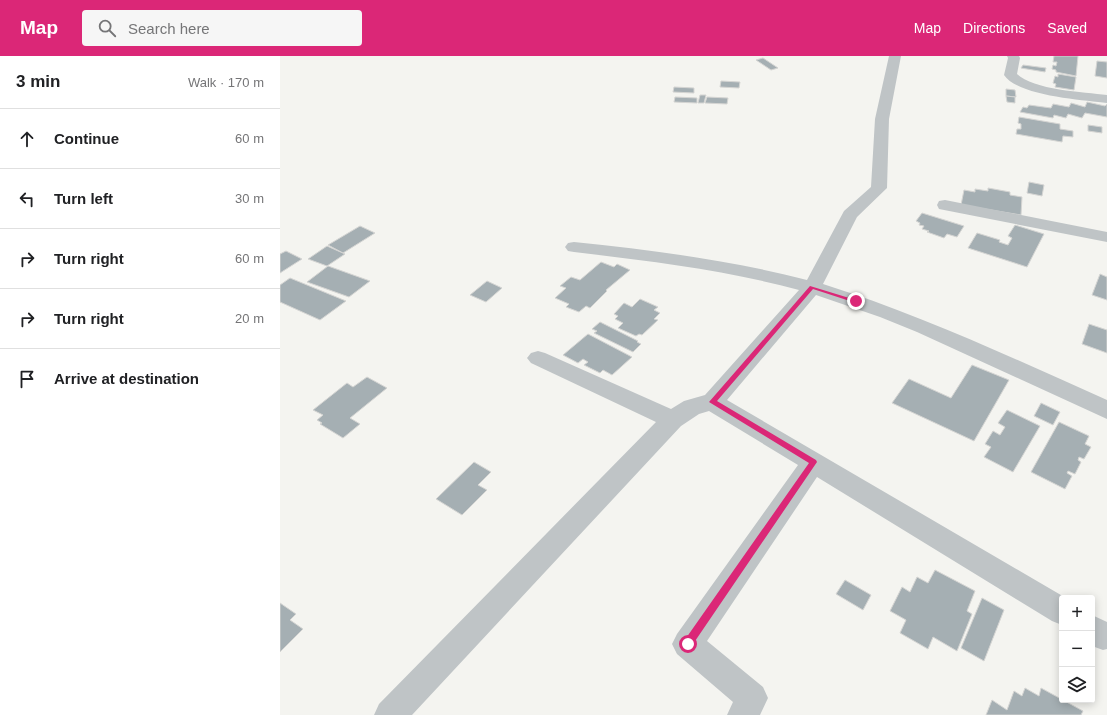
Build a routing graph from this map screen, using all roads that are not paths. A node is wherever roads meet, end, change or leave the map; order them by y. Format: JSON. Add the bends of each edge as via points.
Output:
{"nodes":[{"id":1,"x":895,"y":56,"type":"edge"},
{"id":2,"x":1013,"y":56,"type":"edge"},
{"id":3,"x":1107,"y":99,"type":"edge"},
{"id":4,"x":945,"y":205,"type":"dead end"},
{"id":5,"x":1107,"y":237,"type":"edge"},
{"id":6,"x":574,"y":247,"type":"dead end"},
{"id":7,"x":812,"y":287,"type":"junction"},
{"id":8,"x":538,"y":358,"type":"dead end"},
{"id":9,"x":712,"y":402,"type":"junction"},
{"id":10,"x":1107,"y":410,"type":"edge"},
{"id":11,"x":673,"y":420,"type":"junction"},
{"id":12,"x":814,"y":462,"type":"junction"},
{"id":13,"x":1059,"y":609,"type":"edge"},
{"id":14,"x":390,"y":715,"type":"edge"},
{"id":15,"x":743,"y":715,"type":"edge"}],
"edges":[{"from":1,"to":7,"type":"street","via":[[882,119],[879,188],[850,215]]},
{"from":2,"to":3,"type":"street","via":[[1010,75],[1016,82],[1026,86]]},
{"from":4,"to":5,"type":"street"},
{"from":6,"to":7,"type":"street","via":[[742,270]]},
{"from":7,"to":9,"type":"street"},
{"from":7,"to":10,"type":"street","via":[[913,322]]},
{"from":8,"to":11,"type":"street"},
{"from":9,"to":11,"type":"street","via":[[692,407]]},
{"from":9,"to":12,"type":"street"},
{"from":11,"to":14,"type":"street"},
{"from":12,"to":13,"type":"street"},
{"from":12,"to":15,"type":"street","via":[[688,644],[752,698]]}]}
